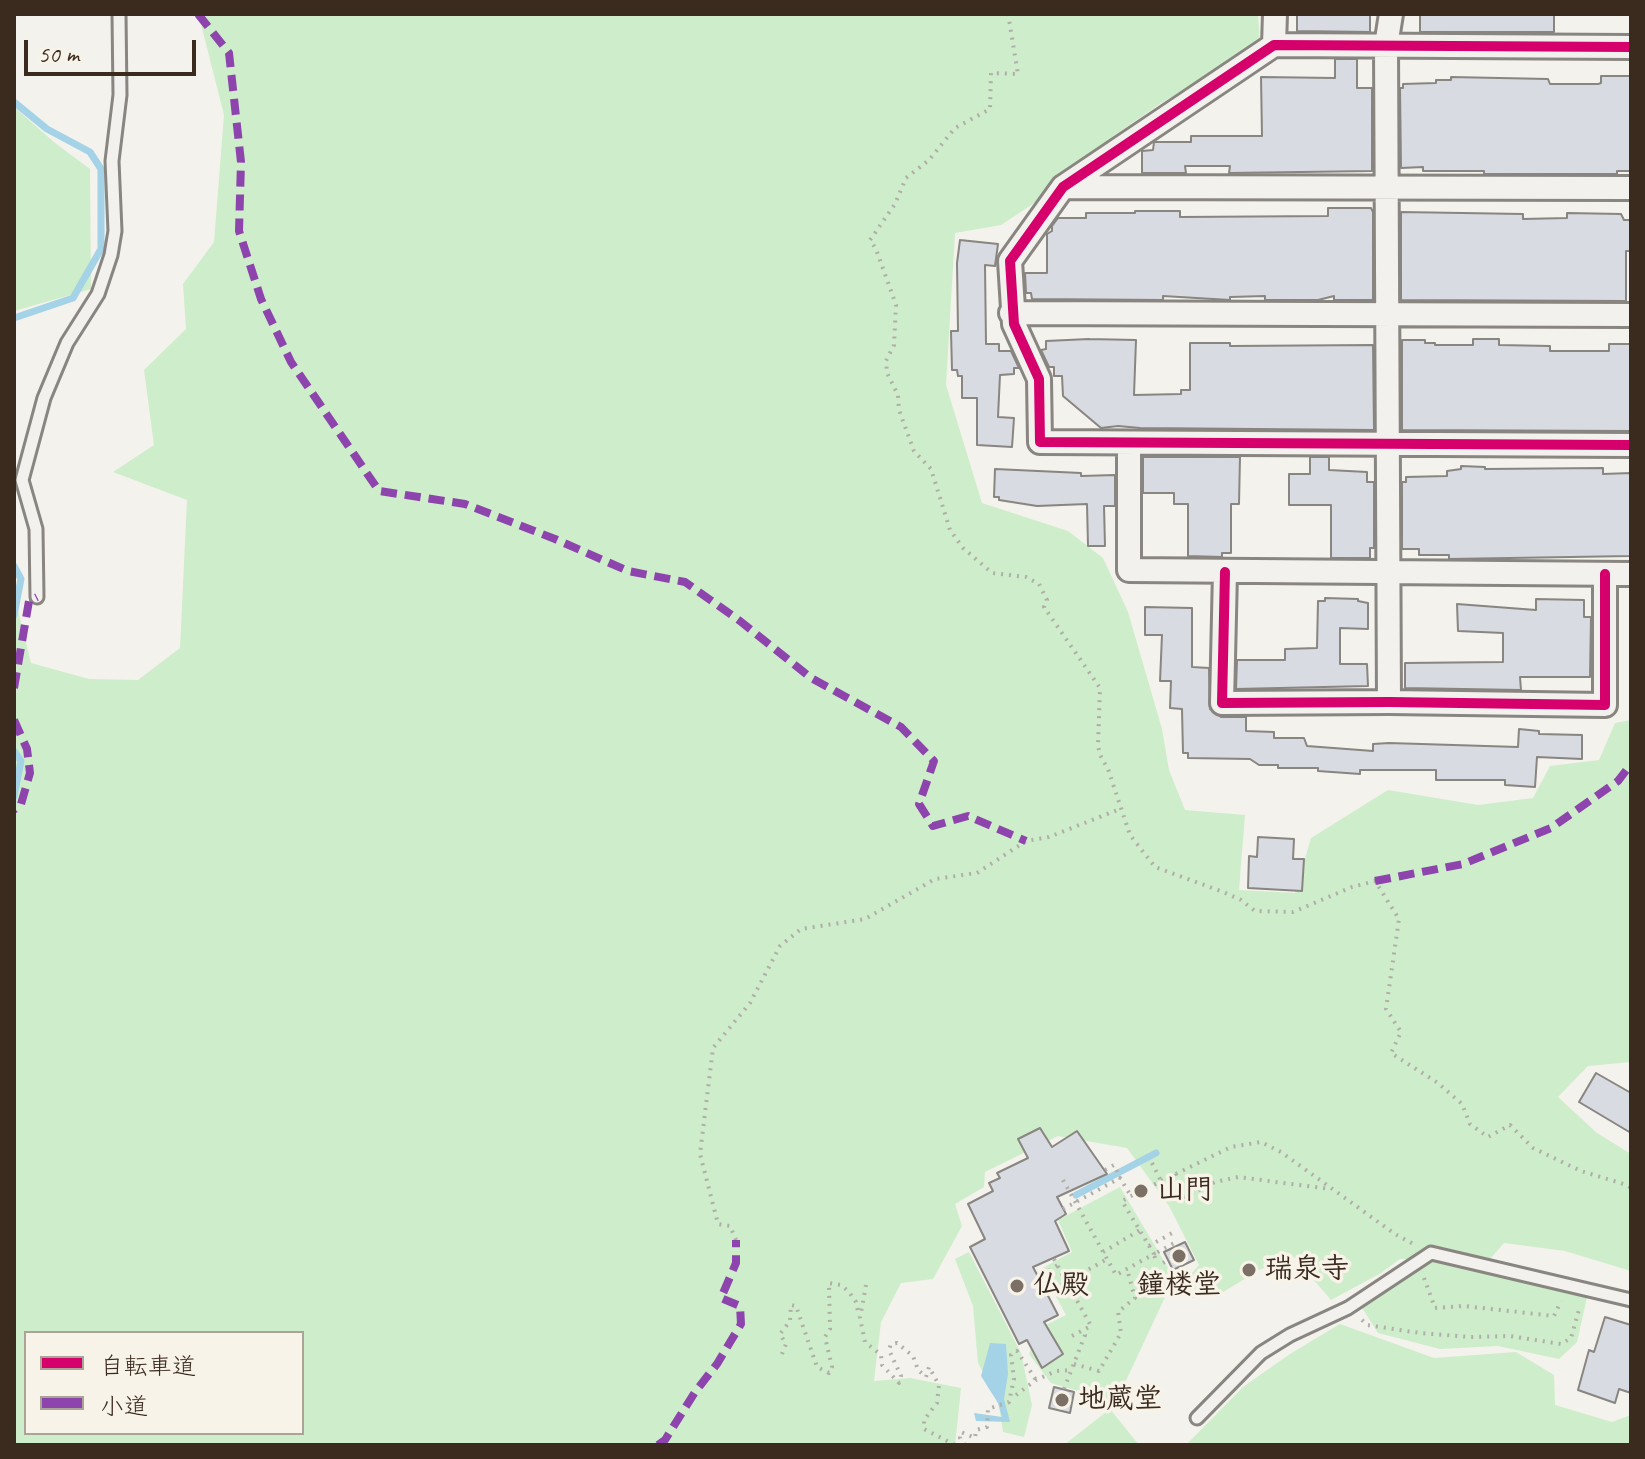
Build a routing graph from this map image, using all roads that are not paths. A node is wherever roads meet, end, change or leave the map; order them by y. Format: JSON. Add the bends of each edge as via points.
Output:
{"nodes":[{"id":1,"x":119,"y":14,"type":"edge"},
{"id":2,"x":1275,"y":14,"type":"edge"},
{"id":3,"x":1391,"y":14,"type":"edge"},
{"id":4,"x":1274,"y":45,"type":"junction"},
{"id":5,"x":1386,"y":46,"type":"junction"},
{"id":6,"x":1631,"y":47,"type":"edge"},
{"id":7,"x":1063,"y":187,"type":"junction"},
{"id":8,"x":1386,"y":187,"type":"junction"},
{"id":9,"x":1631,"y":188,"type":"edge"},
{"id":10,"x":1011,"y":313,"type":"junction"},
{"id":11,"x":1386,"y":314,"type":"junction"},
{"id":12,"x":1631,"y":315,"type":"edge"},
{"id":13,"x":1129,"y":443,"type":"junction"},
{"id":14,"x":1386,"y":444,"type":"junction"},
{"id":15,"x":1631,"y":445,"type":"edge"},
{"id":16,"x":1225,"y":572,"type":"junction"},
{"id":17,"x":1386,"y":572,"type":"junction"},
{"id":18,"x":1605,"y":574,"type":"junction"},
{"id":19,"x":1631,"y":574,"type":"edge"},
{"id":20,"x":37,"y":597,"type":"dead end"},
{"id":21,"x":1389,"y":702,"type":"junction"},
{"id":22,"x":1631,"y":1300,"type":"edge"},
{"id":23,"x":1197,"y":1418,"type":"dead end"}],
"edges":[{"from":1,"to":20,"type":"lane","via":[[111,255],[98,294],[67,343],[44,398],[22,480],[36,529]]},
{"from":2,"to":4,"type":"street"},
{"from":3,"to":5,"type":"street"},
{"from":4,"to":5,"type":"street"},
{"from":4,"to":7,"type":"street"},
{"from":5,"to":6,"type":"street"},
{"from":5,"to":8,"type":"street"},
{"from":7,"to":8,"type":"street"},
{"from":7,"to":10,"type":"street","via":[[1010,261]]},
{"from":8,"to":9,"type":"street"},
{"from":8,"to":11,"type":"street"},
{"from":10,"to":11,"type":"street"},
{"from":10,"to":13,"type":"street","via":[[1039,379],[1040,442]]},
{"from":11,"to":12,"type":"street"},
{"from":11,"to":14,"type":"street"},
{"from":13,"to":14,"type":"street"},
{"from":13,"to":16,"type":"street","via":[[1129,570]]},
{"from":14,"to":15,"type":"street"},
{"from":14,"to":17,"type":"street"},
{"from":16,"to":17,"type":"street"},
{"from":16,"to":21,"type":"street","via":[[1222,703]]},
{"from":17,"to":18,"type":"street"},
{"from":17,"to":21,"type":"street"},
{"from":18,"to":19,"type":"street"},
{"from":18,"to":21,"type":"street","via":[[1605,705]]},
{"from":22,"to":23,"type":"lane","via":[[1431,1253],[1348,1308],[1261,1353]]}]}
